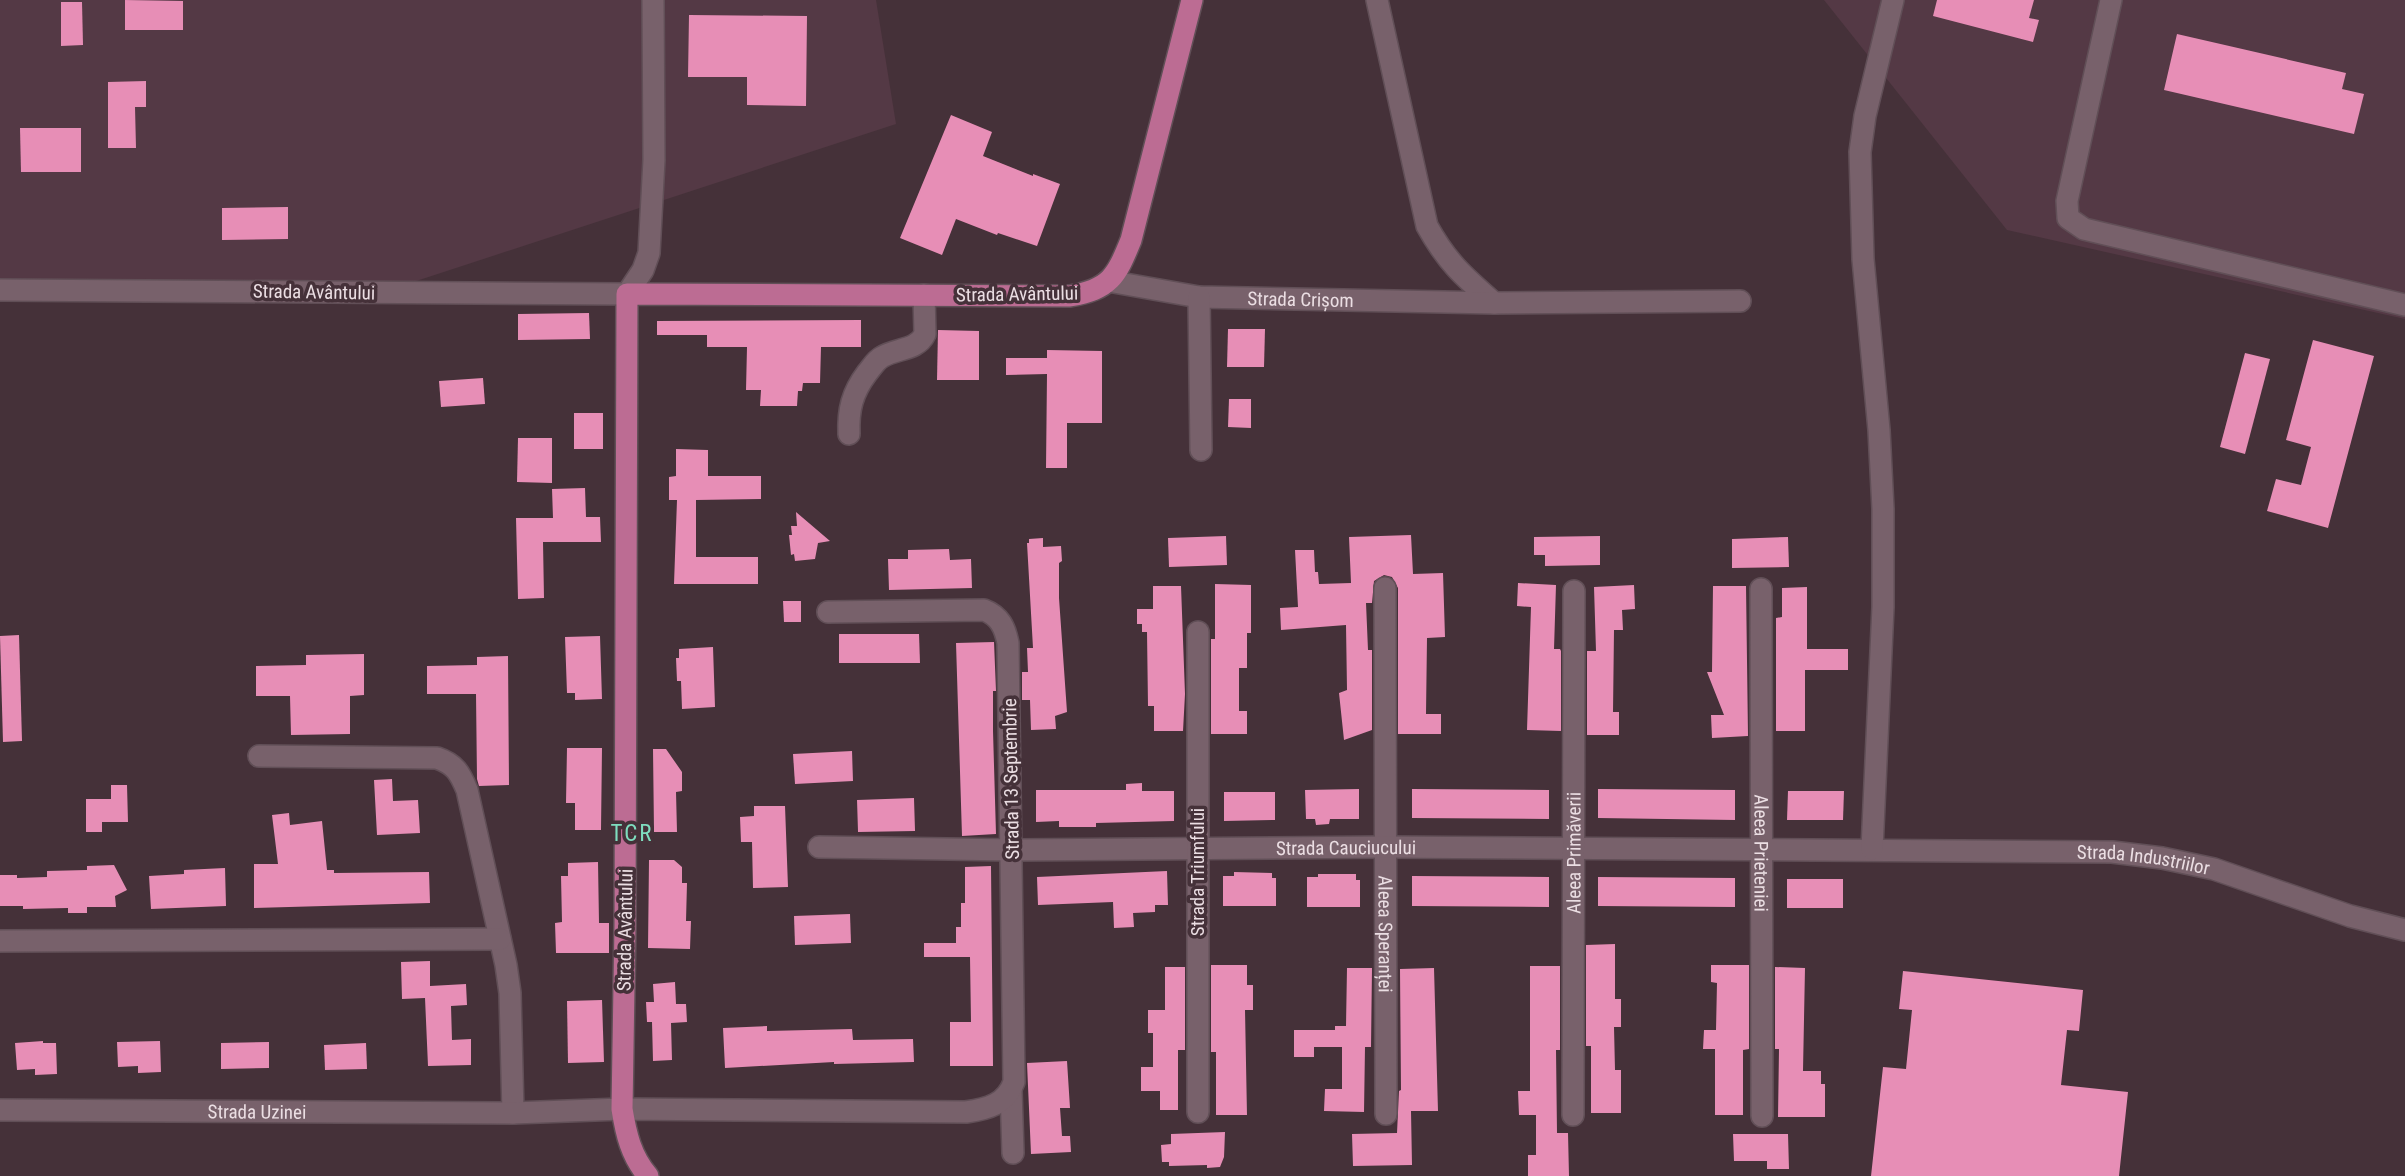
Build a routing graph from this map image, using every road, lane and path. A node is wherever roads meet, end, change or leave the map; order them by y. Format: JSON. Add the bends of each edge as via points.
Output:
{"nodes":[{"id":1,"x":653,"y":0,"type":"edge"},
{"id":2,"x":1192,"y":0,"type":"edge"},
{"id":3,"x":1377,"y":0,"type":"edge"},
{"id":4,"x":1893,"y":0,"type":"edge"},
{"id":5,"x":2111,"y":0,"type":"edge"},
{"id":6,"x":1108,"y":281,"type":"junction"},
{"id":7,"x":0,"y":290,"type":"edge"},
{"id":8,"x":628,"y":294,"type":"junction"},
{"id":9,"x":924,"y":295,"type":"junction"},
{"id":10,"x":1199,"y":297,"type":"junction"},
{"id":11,"x":1740,"y":301,"type":"dead end"},
{"id":12,"x":1494,"y":303,"type":"junction"},
{"id":13,"x":2405,"y":305,"type":"edge"},
{"id":14,"x":849,"y":434,"type":"dead end"},
{"id":15,"x":1201,"y":450,"type":"dead end"},
{"id":16,"x":1385,"y":588,"type":"dead end"},
{"id":17,"x":1761,"y":589,"type":"dead end"},
{"id":18,"x":1574,"y":591,"type":"dead end"},
{"id":19,"x":828,"y":612,"type":"dead end"},
{"id":20,"x":1198,"y":632,"type":"dead end"},
{"id":21,"x":259,"y":756,"type":"dead end"},
{"id":22,"x":819,"y":847,"type":"dead end"},
{"id":23,"x":1386,"y":847,"type":"junction"},
{"id":24,"x":1197,"y":848,"type":"junction"},
{"id":25,"x":1574,"y":848,"type":"junction"},
{"id":26,"x":1762,"y":848,"type":"junction"},
{"id":27,"x":1872,"y":849,"type":"junction"},
{"id":28,"x":1012,"y":850,"type":"junction"},
{"id":29,"x":2405,"y":930,"type":"edge"},
{"id":30,"x":499,"y":939,"type":"junction"},
{"id":31,"x":0,"y":941,"type":"edge"},
{"id":32,"x":1011,"y":1090,"type":"junction"},
{"id":33,"x":622,"y":1109,"type":"junction"},
{"id":34,"x":0,"y":1110,"type":"edge"},
{"id":35,"x":1198,"y":1112,"type":"dead end"},
{"id":36,"x":513,"y":1113,"type":"junction"},
{"id":37,"x":1386,"y":1114,"type":"dead end"},
{"id":38,"x":1573,"y":1115,"type":"dead end"},
{"id":39,"x":1762,"y":1116,"type":"dead end"},
{"id":40,"x":1013,"y":1153,"type":"dead end"},
{"id":41,"x":648,"y":1176,"type":"edge"}],
"edges":[{"from":1,"to":8,"type":"street","name":"Strada Avântului","via":[[654,160],[649,253]]},
{"from":2,"to":6,"type":"main road","via":[[1131,240]]},
{"from":3,"to":12,"type":"street","via":[[1427,226],[1442,254]]},
{"from":4,"to":27,"type":"street","via":[[1860,152],[1863,259],[1883,509]]},
{"from":5,"to":13,"type":"street","via":[[2067,201],[2068,218],[2084,229]]},
{"from":6,"to":9,"type":"main road","name":"Strada Avântului","via":[[1093,292],[1070,296]]},
{"from":6,"to":10,"type":"street","name":"Strada Crișom"},
{"from":7,"to":8,"type":"street","name":"Strada Avântului"},
{"from":8,"to":9,"type":"main road","name":"Strada Avântului"},
{"from":8,"to":33,"type":"main road","name":"Strada Avântului"},
{"from":9,"to":14,"type":"street","via":[[925,334],[913,346],[881,357],[863,379],[852,398]]},
{"from":10,"to":12,"type":"street","name":"Strada Crișom"},
{"from":10,"to":15,"type":"street"},
{"from":11,"to":12,"type":"street","name":"Strada Crișom"},
{"from":16,"to":23,"type":"street","name":"Aleea Speranței"},
{"from":17,"to":26,"type":"street","name":"Aleea Prieteniei"},
{"from":18,"to":25,"type":"street","name":"Aleea Primăverii"},
{"from":19,"to":28,"type":"street","name":"Strada 13 Septembrie","via":[[985,610],[999,619],[1008,643]]},
{"from":20,"to":24,"type":"street","name":"Strada Triumfului"},
{"from":21,"to":30,"type":"street","via":[[448,761],[467,790]]},
{"from":22,"to":28,"type":"street","name":"Strada Cauciucului"},
{"from":23,"to":24,"type":"street","name":"Strada Cauciucului"},
{"from":23,"to":25,"type":"street","name":"Strada Cauciucului"},
{"from":23,"to":37,"type":"street","name":"Aleea Speranței"},
{"from":24,"to":28,"type":"street","name":"Strada Cauciucului"},
{"from":24,"to":35,"type":"street","name":"Strada Triumfului"},
{"from":25,"to":26,"type":"street","name":"Strada Cauciucului"},
{"from":25,"to":38,"type":"street","name":"Aleea Primăverii"},
{"from":26,"to":27,"type":"street","name":"Strada Cauciucului"},
{"from":26,"to":39,"type":"street","name":"Aleea Prieteniei"},
{"from":27,"to":29,"type":"street","name":"Strada Industriilor","via":[[2112,852],[2162,858],[2214,869]]},
{"from":28,"to":32,"type":"street","name":"Strada 13 Septembrie"},
{"from":30,"to":31,"type":"street"},
{"from":30,"to":36,"type":"street","via":[[510,993]]},
{"from":32,"to":33,"type":"street","via":[[993,1106],[966,1112]]},
{"from":32,"to":40,"type":"street","name":"Strada 13 Septembrie"},
{"from":33,"to":36,"type":"street","name":"Strada Uzinei"},
{"from":33,"to":41,"type":"main road","name":"Strada Avântului","via":[[626,1138]]},
{"from":34,"to":36,"type":"street","name":"Strada Uzinei"}]}
